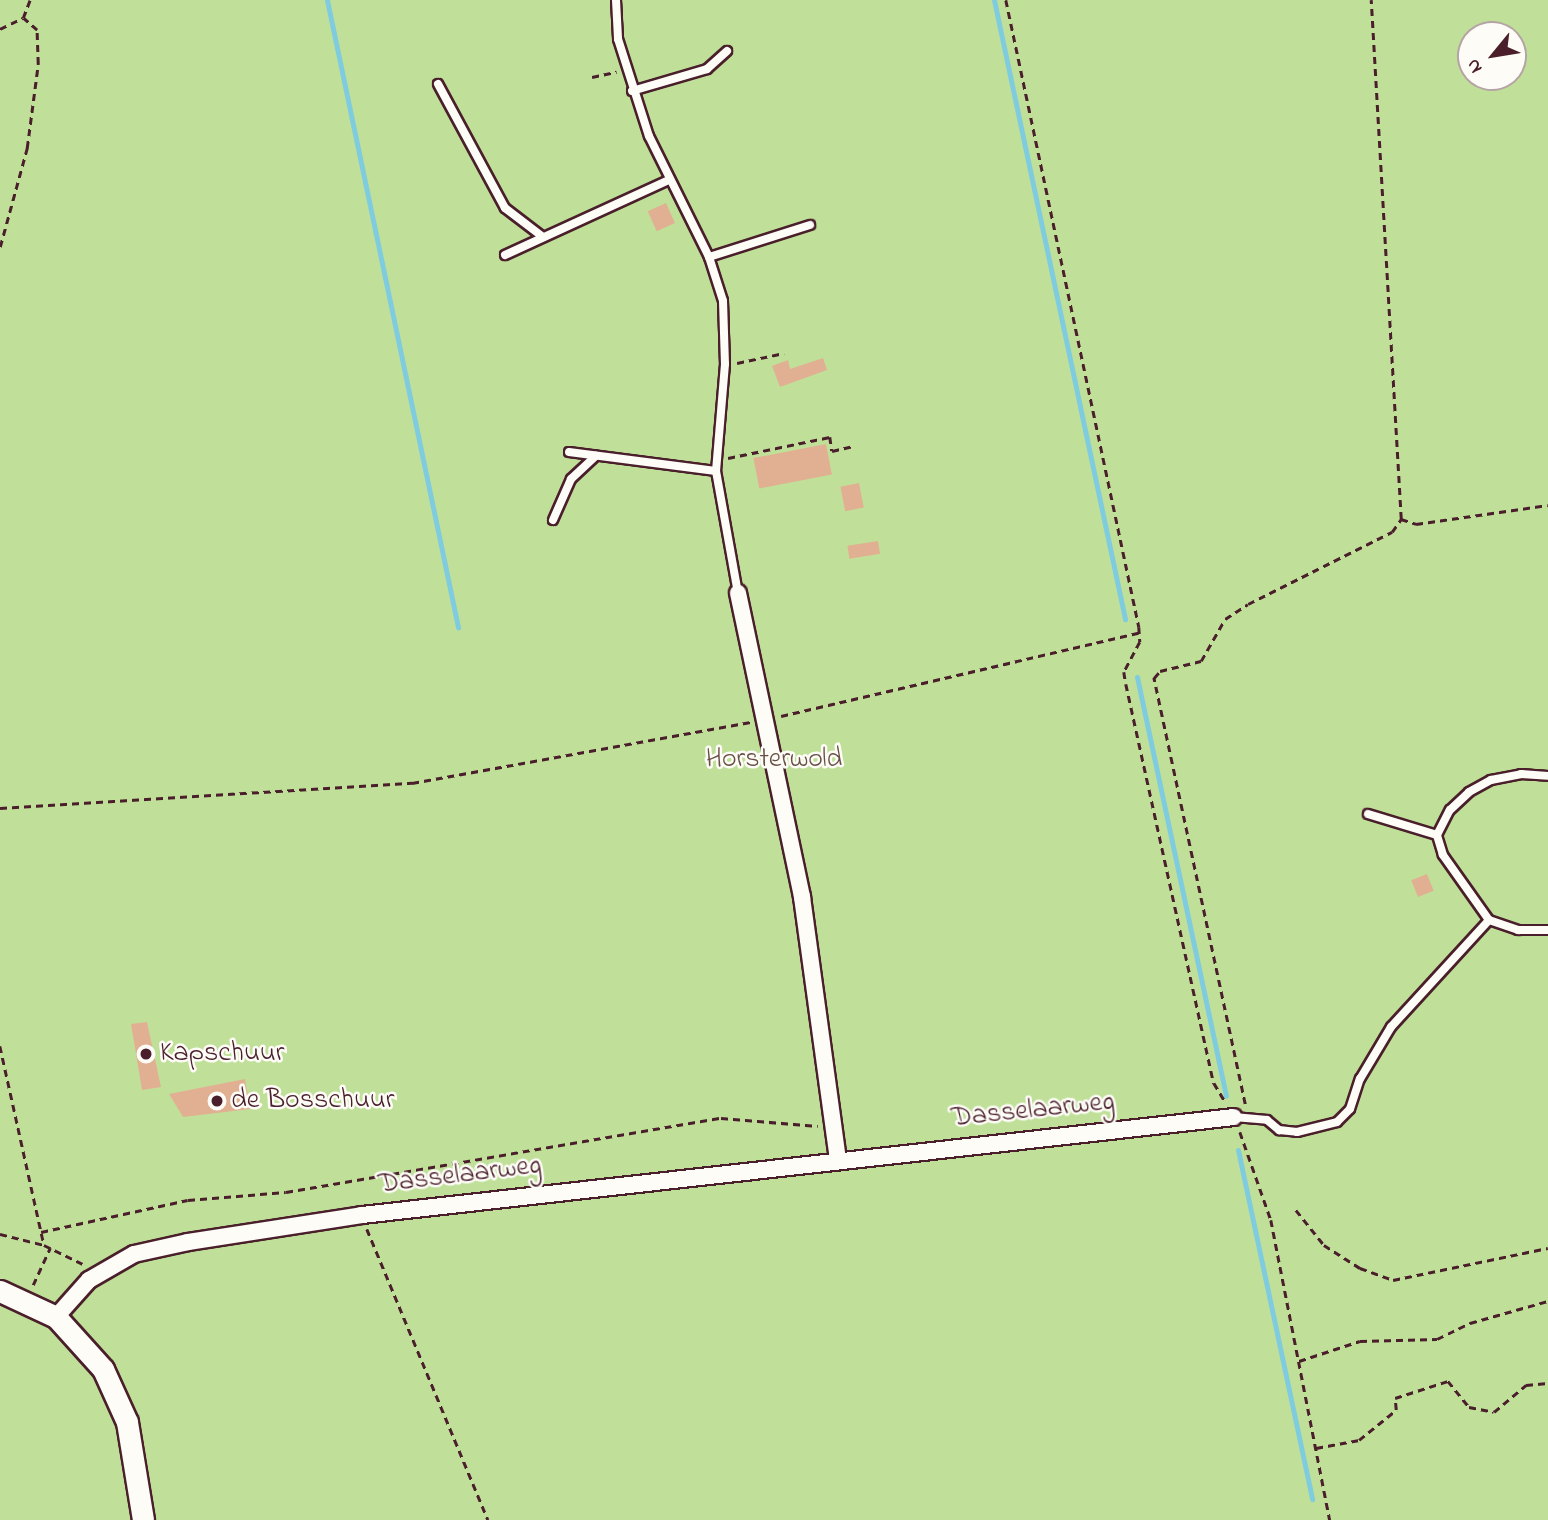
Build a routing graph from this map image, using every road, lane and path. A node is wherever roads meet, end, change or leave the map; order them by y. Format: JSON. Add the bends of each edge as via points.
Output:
{"nodes":[{"id":1,"x":30,"y":0,"type":"edge"},
{"id":2,"x":616,"y":0,"type":"edge"},
{"id":3,"x":1006,"y":0,"type":"edge"},
{"id":4,"x":1371,"y":0,"type":"edge"},
{"id":5,"x":23,"y":18,"type":"junction"},
{"id":6,"x":0,"y":29,"type":"edge"},
{"id":7,"x":727,"y":51,"type":"dead end"},
{"id":8,"x":626,"y":69,"type":"junction"},
{"id":9,"x":592,"y":77,"type":"dead end"},
{"id":10,"x":438,"y":84,"type":"dead end"},
{"id":11,"x":632,"y":91,"type":"junction"},
{"id":12,"x":667,"y":181,"type":"junction"},
{"id":13,"x":810,"y":226,"type":"dead end"},
{"id":14,"x":543,"y":237,"type":"junction"},
{"id":15,"x":0,"y":247,"type":"edge"},
{"id":16,"x":505,"y":255,"type":"dead end"},
{"id":17,"x":709,"y":257,"type":"junction"},
{"id":18,"x":784,"y":353,"type":"dead end"},
{"id":19,"x":725,"y":364,"type":"junction"},
{"id":20,"x":852,"y":446,"type":"dead end"},
{"id":21,"x":569,"y":452,"type":"dead end"},
{"id":22,"x":596,"y":456,"type":"junction"},
{"id":23,"x":717,"y":458,"type":"junction"},
{"id":24,"x":716,"y":471,"type":"junction"},
{"id":25,"x":1548,"y":505,"type":"edge"},
{"id":26,"x":1401,"y":519,"type":"junction"},
{"id":27,"x":553,"y":520,"type":"dead end"},
{"id":28,"x":738,"y":593,"type":"joint"},
{"id":29,"x":1139,"y":634,"type":"junction"},
{"id":30,"x":762,"y":720,"type":"junction"},
{"id":31,"x":1548,"y":776,"type":"edge"},
{"id":32,"x":0,"y":808,"type":"edge"},
{"id":33,"x":1368,"y":814,"type":"dead end"},
{"id":34,"x":1437,"y":835,"type":"junction"},
{"id":35,"x":1489,"y":920,"type":"junction"},
{"id":36,"x":1548,"y":930,"type":"edge"},
{"id":37,"x":0,"y":1046,"type":"edge"},
{"id":38,"x":1241,"y":1116,"type":"junction"},
{"id":39,"x":833,"y":1127,"type":"junction"},
{"id":40,"x":838,"y":1160,"type":"junction"},
{"id":41,"x":1296,"y":1210,"type":"dead end"},
{"id":42,"x":362,"y":1215,"type":"junction"},
{"id":43,"x":41,"y":1232,"type":"junction"},
{"id":44,"x":0,"y":1234,"type":"edge"},
{"id":45,"x":44,"y":1245,"type":"junction"},
{"id":46,"x":50,"y":1248,"type":"junction"},
{"id":47,"x":1548,"y":1248,"type":"edge"},
{"id":48,"x":96,"y":1276,"type":"junction"},
{"id":49,"x":0,"y":1291,"type":"edge"},
{"id":50,"x":26,"y":1299,"type":"junction"},
{"id":51,"x":1548,"y":1301,"type":"edge"},
{"id":52,"x":56,"y":1317,"type":"junction"},
{"id":53,"x":1298,"y":1362,"type":"junction"},
{"id":54,"x":1548,"y":1383,"type":"edge"},
{"id":55,"x":1315,"y":1448,"type":"junction"},
{"id":56,"x":143,"y":1520,"type":"edge"},
{"id":57,"x":488,"y":1520,"type":"edge"},
{"id":58,"x":1329,"y":1520,"type":"edge"}],
"edges":[{"from":1,"to":5,"type":"path"},
{"from":2,"to":8,"type":"lane","via":[[618,39]]},
{"from":3,"to":29,"type":"path"},
{"from":4,"to":26,"type":"path"},
{"from":5,"to":6,"type":"path"},
{"from":5,"to":15,"type":"path","via":[[37,30],[38,64],[26,148]]},
{"from":7,"to":11,"type":"lane","via":[[707,69]]},
{"from":8,"to":9,"type":"path"},
{"from":8,"to":11,"type":"lane"},
{"from":10,"to":14,"type":"lane","via":[[505,208]]},
{"from":11,"to":12,"type":"lane"},
{"from":12,"to":14,"type":"lane"},
{"from":12,"to":17,"type":"lane"},
{"from":13,"to":17,"type":"lane"},
{"from":14,"to":16,"type":"lane"},
{"from":17,"to":19,"type":"lane","via":[[723,301]]},
{"from":18,"to":19,"type":"path","via":[[759,362]]},
{"from":19,"to":23,"type":"lane"},
{"from":20,"to":23,"type":"path","via":[[832,451],[827,437]]},
{"from":21,"to":22,"type":"lane"},
{"from":22,"to":24,"type":"lane"},
{"from":22,"to":27,"type":"lane","via":[[571,479]]},
{"from":23,"to":24,"type":"lane"},
{"from":24,"to":28,"type":"lane"},
{"from":25,"to":26,"type":"path","via":[[1416,524]]},
{"from":26,"to":38,"type":"path","via":[[1392,531],[1233,614],[1219,627],[1201,661],[1160,671],[1154,678]]},
{"from":28,"to":30,"type":"street"},
{"from":29,"to":30,"type":"path"},
{"from":29,"to":38,"type":"path","via":[[1140,642],[1124,672],[1126,684],[1214,1083]]},
{"from":30,"to":32,"type":"path","via":[[412,783]]},
{"from":30,"to":39,"type":"street","via":[[802,897]]},
{"from":31,"to":34,"type":"lane","via":[[1521,774],[1491,780],[1450,810]]},
{"from":33,"to":34,"type":"lane"},
{"from":34,"to":35,"type":"lane","via":[[1454,875]]},
{"from":35,"to":36,"type":"lane","via":[[1510,929]]},
{"from":35,"to":38,"type":"lane","via":[[1391,1027],[1360,1079],[1350,1109],[1337,1122],[1297,1132]]},
{"from":37,"to":43,"type":"path"},
{"from":38,"to":40,"type":"street","name":"Dasselaarweg"},
{"from":38,"to":53,"type":"path","via":[[1271,1220]]},
{"from":39,"to":40,"type":"street"},
{"from":39,"to":43,"type":"path","via":[[722,1118],[286,1192],[188,1200]]},
{"from":40,"to":42,"type":"street","name":"Dasselaarweg"},
{"from":41,"to":47,"type":"path","via":[[1324,1245],[1360,1268],[1393,1280]]},
{"from":42,"to":48,"type":"street","name":"Dasselaarweg","via":[[134,1254]]},
{"from":42,"to":57,"type":"path"},
{"from":43,"to":45,"type":"path"},
{"from":44,"to":45,"type":"path"},
{"from":45,"to":46,"type":"path"},
{"from":46,"to":48,"type":"path","via":[[82,1263]]},
{"from":46,"to":50,"type":"path"},
{"from":48,"to":52,"type":"street","name":"Dasselaarweg"},
{"from":49,"to":50,"type":"street"},
{"from":50,"to":52,"type":"street"},
{"from":51,"to":53,"type":"path","via":[[1470,1323],[1437,1339],[1360,1340]]},
{"from":52,"to":56,"type":"street","via":[[80,1339],[117,1396],[127,1422]]},
{"from":53,"to":55,"type":"path"},
{"from":54,"to":55,"type":"path","via":[[1525,1385],[1494,1412],[1469,1407],[1448,1381],[1395,1398],[1396,1410],[1359,1440]]},
{"from":55,"to":58,"type":"path"}]}
